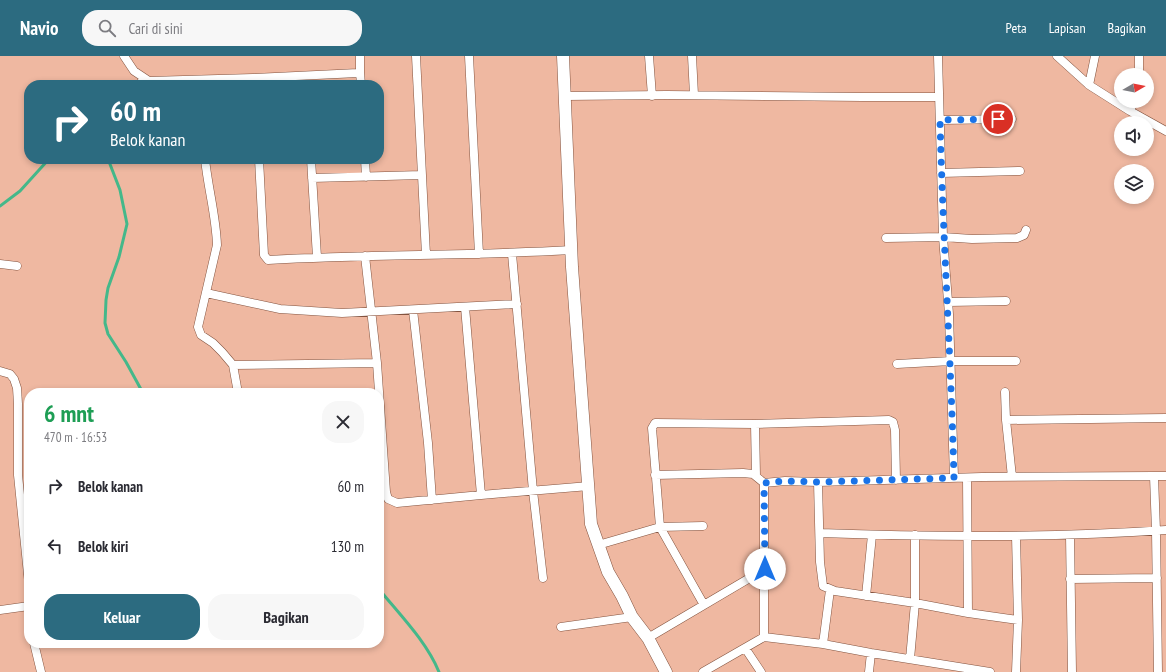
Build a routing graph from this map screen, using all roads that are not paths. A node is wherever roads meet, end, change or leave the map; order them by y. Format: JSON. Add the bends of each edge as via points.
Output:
{"nodes":[{"id":1,"x":124,"y":56,"type":"edge"},
{"id":2,"x":360,"y":56,"type":"edge"},
{"id":3,"x":416,"y":56,"type":"edge"},
{"id":4,"x":469,"y":56,"type":"edge"},
{"id":5,"x":563,"y":56,"type":"edge"},
{"id":6,"x":649,"y":56,"type":"edge"},
{"id":7,"x":692,"y":56,"type":"edge"},
{"id":8,"x":938,"y":56,"type":"edge"},
{"id":9,"x":1057,"y":56,"type":"edge"},
{"id":10,"x":1095,"y":56,"type":"edge"},
{"id":11,"x":1139,"y":56,"type":"edge"},
{"id":12,"x":1139,"y":68,"type":"edge"},
{"id":13,"x":360,"y":72,"type":"junction"},
{"id":14,"x":306,"y":76,"type":"junction"},
{"id":15,"x":141,"y":80,"type":"edge"},
{"id":16,"x":271,"y":80,"type":"edge"},
{"id":17,"x":306,"y":80,"type":"edge"},
{"id":18,"x":361,"y":80,"type":"edge"},
{"id":19,"x":1089,"y":85,"type":"junction"},
{"id":20,"x":694,"y":95,"type":"junction"},
{"id":21,"x":565,"y":96,"type":"junction"},
{"id":22,"x":652,"y":96,"type":"junction"},
{"id":23,"x":939,"y":96,"type":"junction"},
{"id":24,"x":1131,"y":108,"type":"edge"},
{"id":25,"x":1130,"y":111,"type":"junction"},
{"id":26,"x":1012,"y":119,"type":"dead end"},
{"id":27,"x":940,"y":120,"type":"junction"},
{"id":28,"x":1166,"y":132,"type":"edge"},
{"id":29,"x":206,"y":164,"type":"edge"},
{"id":30,"x":259,"y":164,"type":"edge"},
{"id":31,"x":311,"y":164,"type":"edge"},
{"id":32,"x":365,"y":164,"type":"edge"},
{"id":33,"x":1020,"y":171,"type":"dead end"},
{"id":34,"x":942,"y":172,"type":"junction"},
{"id":35,"x":422,"y":175,"type":"junction"},
{"id":36,"x":366,"y":177,"type":"junction"},
{"id":37,"x":312,"y":178,"type":"junction"},
{"id":38,"x":1026,"y":230,"type":"dead end"},
{"id":39,"x":943,"y":236,"type":"junction"},
{"id":40,"x":886,"y":238,"type":"dead end"},
{"id":41,"x":571,"y":250,"type":"junction"},
{"id":42,"x":479,"y":254,"type":"junction"},
{"id":43,"x":512,"y":254,"type":"junction"},
{"id":44,"x":426,"y":255,"type":"junction"},
{"id":45,"x":365,"y":256,"type":"junction"},
{"id":46,"x":317,"y":257,"type":"junction"},
{"id":47,"x":0,"y":264,"type":"edge"},
{"id":48,"x":18,"y":266,"type":"dead end"},
{"id":49,"x":206,"y":293,"type":"junction"},
{"id":50,"x":1006,"y":301,"type":"dead end"},
{"id":51,"x":948,"y":302,"type":"junction"},
{"id":52,"x":516,"y":304,"type":"junction"},
{"id":53,"x":466,"y":307,"type":"junction"},
{"id":54,"x":413,"y":310,"type":"junction"},
{"id":55,"x":371,"y":312,"type":"junction"},
{"id":56,"x":1016,"y":360,"type":"dead end"},
{"id":57,"x":951,"y":361,"type":"junction"},
{"id":58,"x":377,"y":363,"type":"junction"},
{"id":59,"x":897,"y":364,"type":"dead end"},
{"id":60,"x":233,"y":365,"type":"junction"},
{"id":61,"x":0,"y":371,"type":"edge"},
{"id":62,"x":237,"y":388,"type":"edge"},
{"id":63,"x":378,"y":388,"type":"edge"},
{"id":64,"x":1005,"y":392,"type":"dead end"},
{"id":65,"x":1166,"y":418,"type":"edge"},
{"id":66,"x":1006,"y":420,"type":"junction"},
{"id":67,"x":755,"y":424,"type":"junction"},
{"id":68,"x":384,"y":466,"type":"edge"},
{"id":69,"x":655,"y":475,"type":"junction"},
{"id":70,"x":756,"y":476,"type":"junction"},
{"id":71,"x":1154,"y":476,"type":"junction"},
{"id":72,"x":1166,"y":476,"type":"edge"},
{"id":73,"x":1012,"y":477,"type":"junction"},
{"id":74,"x":954,"y":478,"type":"junction"},
{"id":75,"x":968,"y":478,"type":"junction"},
{"id":76,"x":896,"y":480,"type":"junction"},
{"id":77,"x":818,"y":482,"type":"junction"},
{"id":78,"x":764,"y":483,"type":"junction"},
{"id":79,"x":589,"y":486,"type":"junction"},
{"id":80,"x":533,"y":491,"type":"junction"},
{"id":81,"x":481,"y":495,"type":"junction"},
{"id":82,"x":432,"y":500,"type":"junction"},
{"id":83,"x":703,"y":526,"type":"dead end"},
{"id":84,"x":660,"y":527,"type":"junction"},
{"id":85,"x":1166,"y":530,"type":"edge"},
{"id":86,"x":1156,"y":531,"type":"junction"},
{"id":87,"x":820,"y":533,"type":"junction"},
{"id":88,"x":24,"y":534,"type":"edge"},
{"id":89,"x":872,"y":535,"type":"junction"},
{"id":90,"x":968,"y":535,"type":"junction"},
{"id":91,"x":1070,"y":535,"type":"junction"},
{"id":92,"x":915,"y":536,"type":"junction"},
{"id":93,"x":1016,"y":536,"type":"junction"},
{"id":94,"x":598,"y":545,"type":"junction"},
{"id":95,"x":765,"y":569,"type":"junction"},
{"id":96,"x":543,"y":578,"type":"dead end"},
{"id":97,"x":1157,"y":578,"type":"junction"},
{"id":98,"x":1070,"y":579,"type":"junction"},
{"id":99,"x":830,"y":590,"type":"junction"},
{"id":100,"x":866,"y":596,"type":"junction"},
{"id":101,"x":914,"y":603,"type":"junction"},
{"id":102,"x":704,"y":605,"type":"junction"},
{"id":103,"x":24,"y":607,"type":"edge"},
{"id":104,"x":0,"y":610,"type":"edge"},
{"id":105,"x":968,"y":613,"type":"junction"},
{"id":106,"x":632,"y":617,"type":"junction"},
{"id":107,"x":1018,"y":620,"type":"junction"},
{"id":108,"x":561,"y":627,"type":"dead end"},
{"id":109,"x":764,"y":637,"type":"junction"},
{"id":110,"x":648,"y":638,"type":"junction"},
{"id":111,"x":823,"y":644,"type":"junction"},
{"id":112,"x":35,"y":648,"type":"edge"},
{"id":113,"x":745,"y":648,"type":"junction"},
{"id":114,"x":871,"y":653,"type":"junction"},
{"id":115,"x":910,"y":659,"type":"junction"},
{"id":116,"x":40,"y":672,"type":"edge"},
{"id":117,"x":666,"y":672,"type":"edge"},
{"id":118,"x":703,"y":672,"type":"edge"},
{"id":119,"x":761,"y":672,"type":"edge"},
{"id":120,"x":869,"y":672,"type":"edge"},
{"id":121,"x":990,"y":672,"type":"edge"},
{"id":122,"x":1016,"y":672,"type":"edge"},
{"id":123,"x":1072,"y":672,"type":"edge"},
{"id":124,"x":1158,"y":672,"type":"edge"}],
"edges":[{"from":1,"to":15,"type":"street"},
{"from":2,"to":13,"type":"street"},
{"from":3,"to":35,"type":"street"},
{"from":4,"to":42,"type":"street"},
{"from":5,"to":21,"type":"main road"},
{"from":6,"to":22,"type":"street"},
{"from":7,"to":20,"type":"street"},
{"from":8,"to":23,"type":"street"},
{"from":9,"to":19,"type":"street"},
{"from":10,"to":19,"type":"street"},
{"from":11,"to":12,"type":"street"},
{"from":13,"to":14,"type":"street"},
{"from":13,"to":18,"type":"street"},
{"from":14,"to":16,"type":"street"},
{"from":14,"to":17,"type":"street"},
{"from":19,"to":25,"type":"street"},
{"from":20,"to":22,"type":"street"},
{"from":20,"to":23,"type":"street"},
{"from":21,"to":22,"type":"street"},
{"from":21,"to":41,"type":"main road"},
{"from":23,"to":27,"type":"street"},
{"from":24,"to":25,"type":"street"},
{"from":25,"to":28,"type":"street"},
{"from":26,"to":27,"type":"street"},
{"from":27,"to":34,"type":"street"},
{"from":29,"to":49,"type":"street","via":[[217,233],[217,245]]},
{"from":30,"to":46,"type":"street","via":[[265,257],[268,260]]},
{"from":31,"to":37,"type":"street"},
{"from":32,"to":36,"type":"street"},
{"from":33,"to":34,"type":"street"},
{"from":34,"to":39,"type":"street"},
{"from":35,"to":36,"type":"street"},
{"from":35,"to":44,"type":"street"},
{"from":36,"to":37,"type":"street"},
{"from":37,"to":46,"type":"street"},
{"from":38,"to":39,"type":"street","via":[[1024,235],[1017,238],[972,239]]},
{"from":39,"to":40,"type":"street"},
{"from":39,"to":51,"type":"street"},
{"from":41,"to":43,"type":"street"},
{"from":41,"to":79,"type":"main road"},
{"from":42,"to":43,"type":"street"},
{"from":42,"to":44,"type":"street"},
{"from":43,"to":52,"type":"street"},
{"from":44,"to":45,"type":"street"},
{"from":45,"to":46,"type":"street"},
{"from":45,"to":55,"type":"street"},
{"from":47,"to":48,"type":"street"},
{"from":49,"to":55,"type":"street","via":[[280,309]]},
{"from":49,"to":60,"type":"street","via":[[199,331]]},
{"from":50,"to":51,"type":"street"},
{"from":51,"to":57,"type":"street"},
{"from":52,"to":53,"type":"street"},
{"from":52,"to":80,"type":"street"},
{"from":53,"to":54,"type":"street"},
{"from":53,"to":81,"type":"street"},
{"from":54,"to":55,"type":"street"},
{"from":54,"to":82,"type":"street"},
{"from":55,"to":58,"type":"street"},
{"from":56,"to":57,"type":"street"},
{"from":57,"to":59,"type":"street"},
{"from":57,"to":74,"type":"street"},
{"from":58,"to":60,"type":"street"},
{"from":58,"to":63,"type":"street"},
{"from":60,"to":62,"type":"street"},
{"from":61,"to":88,"type":"street","via":[[10,374],[17,388],[18,475]]},
{"from":64,"to":66,"type":"street"},
{"from":65,"to":66,"type":"street"},
{"from":66,"to":73,"type":"street"},
{"from":67,"to":69,"type":"street","via":[[655,423],[652,428]]},
{"from":67,"to":70,"type":"street"},
{"from":67,"to":76,"type":"street","via":[[881,420],[893,422]]},
{"from":68,"to":82,"type":"street","via":[[388,499],[397,503]]},
{"from":69,"to":70,"type":"street","via":[[743,473]]},
{"from":69,"to":84,"type":"street"},
{"from":70,"to":78,"type":"street"},
{"from":71,"to":72,"type":"street"},
{"from":71,"to":73,"type":"street"},
{"from":71,"to":86,"type":"street"},
{"from":73,"to":75,"type":"street"},
{"from":74,"to":75,"type":"street"},
{"from":74,"to":76,"type":"street"},
{"from":75,"to":90,"type":"street"},
{"from":76,"to":77,"type":"street"},
{"from":77,"to":78,"type":"street"},
{"from":77,"to":87,"type":"street"},
{"from":78,"to":95,"type":"street"},
{"from":79,"to":80,"type":"street"},
{"from":79,"to":94,"type":"main road","via":[[591,524]]},
{"from":80,"to":81,"type":"street"},
{"from":80,"to":96,"type":"street"},
{"from":81,"to":82,"type":"street"},
{"from":83,"to":84,"type":"street"},
{"from":84,"to":94,"type":"street"},
{"from":84,"to":102,"type":"street"},
{"from":85,"to":86,"type":"street"},
{"from":86,"to":91,"type":"street"},
{"from":86,"to":97,"type":"street"},
{"from":87,"to":89,"type":"street"},
{"from":87,"to":99,"type":"street","via":[[821,580],[823,586]]},
{"from":89,"to":92,"type":"street"},
{"from":89,"to":100,"type":"street"},
{"from":90,"to":92,"type":"street"},
{"from":90,"to":93,"type":"street"},
{"from":90,"to":105,"type":"street"},
{"from":91,"to":93,"type":"street"},
{"from":91,"to":98,"type":"street"},
{"from":92,"to":101,"type":"street"},
{"from":93,"to":107,"type":"street"},
{"from":94,"to":106,"type":"main road","via":[[608,572]]},
{"from":95,"to":102,"type":"street"},
{"from":95,"to":109,"type":"street"},
{"from":97,"to":98,"type":"street"},
{"from":97,"to":124,"type":"street"},
{"from":98,"to":123,"type":"street"},
{"from":99,"to":100,"type":"street"},
{"from":99,"to":111,"type":"street"},
{"from":100,"to":101,"type":"street"},
{"from":101,"to":105,"type":"street"},
{"from":101,"to":115,"type":"street"},
{"from":102,"to":110,"type":"street"},
{"from":103,"to":104,"type":"street"},
{"from":105,"to":107,"type":"street"},
{"from":106,"to":108,"type":"street"},
{"from":106,"to":110,"type":"main road"},
{"from":107,"to":122,"type":"street"},
{"from":109,"to":111,"type":"street"},
{"from":109,"to":113,"type":"street"},
{"from":110,"to":117,"type":"main road"},
{"from":111,"to":114,"type":"street"},
{"from":112,"to":116,"type":"street"},
{"from":113,"to":118,"type":"street"},
{"from":113,"to":119,"type":"street"},
{"from":114,"to":115,"type":"street"},
{"from":114,"to":120,"type":"street"},
{"from":115,"to":121,"type":"street"}]}
